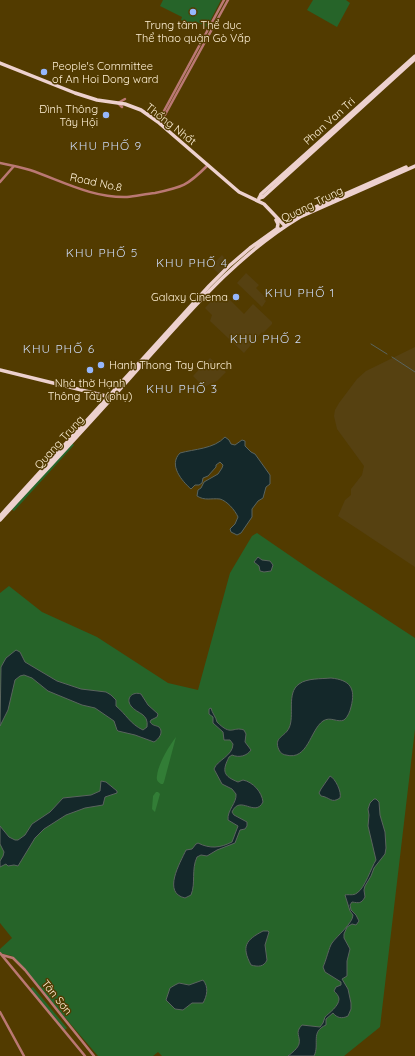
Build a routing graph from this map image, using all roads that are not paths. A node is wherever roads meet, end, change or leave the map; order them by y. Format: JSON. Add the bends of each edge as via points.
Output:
{"nodes":[{"id":1,"x":224,"y":0,"type":"edge"},
{"id":2,"x":228,"y":0,"type":"edge"},
{"id":3,"x":415,"y":56,"type":"edge"},
{"id":4,"x":415,"y":59,"type":"edge"},
{"id":5,"x":0,"y":63,"type":"edge"},
{"id":6,"x":377,"y":92,"type":"junction"},
{"id":7,"x":125,"y":99,"type":"dead end"},
{"id":8,"x":118,"y":103,"type":"junction"},
{"id":9,"x":122,"y":107,"type":"dead end"},
{"id":10,"x":159,"y":123,"type":"junction"},
{"id":11,"x":0,"y":163,"type":"edge"},
{"id":12,"x":208,"y":165,"type":"junction"},
{"id":13,"x":415,"y":165,"type":"edge"},
{"id":14,"x":14,"y":166,"type":"junction"},
{"id":15,"x":0,"y":182,"type":"edge"},
{"id":16,"x":258,"y":200,"type":"junction"},
{"id":17,"x":271,"y":211,"type":"junction"},
{"id":18,"x":276,"y":220,"type":"junction"},
{"id":19,"x":283,"y":226,"type":"junction"},
{"id":20,"x":277,"y":229,"type":"junction"},
{"id":21,"x":225,"y":273,"type":"junction"},
{"id":22,"x":0,"y":370,"type":"edge"},
{"id":23,"x":110,"y":397,"type":"junction"},
{"id":24,"x":5,"y":512,"type":"junction"},
{"id":25,"x":0,"y":516,"type":"edge"},
{"id":26,"x":0,"y":520,"type":"edge"},
{"id":27,"x":1,"y":954,"type":"edge"},
{"id":28,"x":15,"y":960,"type":"junction"},
{"id":29,"x":10,"y":965,"type":"junction"},
{"id":30,"x":33,"y":981,"type":"junction"},
{"id":31,"x":27,"y":986,"type":"junction"},
{"id":32,"x":0,"y":1012,"type":"edge"},
{"id":33,"x":71,"y":1028,"type":"junction"},
{"id":34,"x":66,"y":1032,"type":"junction"},
{"id":35,"x":76,"y":1035,"type":"junction"},
{"id":36,"x":71,"y":1040,"type":"junction"},
{"id":37,"x":24,"y":1056,"type":"edge"},
{"id":38,"x":85,"y":1056,"type":"edge"},
{"id":39,"x":94,"y":1056,"type":"edge"}],
"edges":[{"from":1,"to":10,"type":"street"},
{"from":2,"to":10,"type":"street"},
{"from":3,"to":6,"type":"main road"},
{"from":4,"to":6,"type":"main road"},
{"from":5,"to":8,"type":"main road","name":"Thống Nhất","via":[[75,93]]},
{"from":6,"to":16,"type":"main road"},
{"from":7,"to":8,"type":"street"},
{"from":8,"to":9,"type":"street"},
{"from":8,"to":10,"type":"main road","name":"Thống Nhất","via":[[141,110]]},
{"from":10,"to":12,"type":"main road","name":"Thống Nhất"},
{"from":11,"to":14,"type":"street","name":"Road No.8"},
{"from":12,"to":14,"type":"street","name":"Road No.8","via":[[183,186],[125,197],[75,188],[34,171]]},
{"from":12,"to":16,"type":"main road","name":"Thống Nhất","via":[[245,195]]},
{"from":13,"to":19,"type":"main road","name":"Quang Trung","via":[[304,212]]},
{"from":14,"to":15,"type":"street"},
{"from":16,"to":17,"type":"main road","name":"Thống Nhất"},
{"from":17,"to":18,"type":"main road","name":"Thống Nhất"},
{"from":17,"to":19,"type":"main road","name":"Thống Nhất"},
{"from":18,"to":19,"type":"main road","name":"Thống Nhất"},
{"from":18,"to":20,"type":"main road"},
{"from":19,"to":20,"type":"main road","name":"Quang Trung"},
{"from":19,"to":21,"type":"main road","name":"Quang Trung"},
{"from":20,"to":21,"type":"main road","name":"Quang Trung","via":[[250,248]]},
{"from":21,"to":23,"type":"main road","name":"Quang Trung"},
{"from":22,"to":23,"type":"main road"},
{"from":23,"to":24,"type":"main road","name":"Quang Trung"},
{"from":24,"to":25,"type":"main road","name":"Quang Trung"},
{"from":24,"to":26,"type":"main road","name":"Quang Trung"},
{"from":27,"to":28,"type":"street","name":"Tân Sơn"},
{"from":27,"to":29,"type":"street","name":"Tân Sơn"},
{"from":28,"to":29,"type":"street","via":[[10,960]]},
{"from":28,"to":30,"type":"street","name":"Tân Sơn"},
{"from":29,"to":31,"type":"street","name":"Tân Sơn"},
{"from":30,"to":31,"type":"street","via":[[31,986]]},
{"from":30,"to":33,"type":"street","name":"Tân Sơn"},
{"from":31,"to":34,"type":"street","name":"Tân Sơn"},
{"from":32,"to":37,"type":"street"},
{"from":33,"to":34,"type":"street"},
{"from":33,"to":35,"type":"street","name":"Tân Sơn"},
{"from":34,"to":36,"type":"street","name":"Tân Sơn"},
{"from":35,"to":36,"type":"street","via":[[72,1035]]},
{"from":35,"to":39,"type":"street","name":"Tân Sơn"},
{"from":36,"to":38,"type":"street","name":"Tân Sơn"}]}
